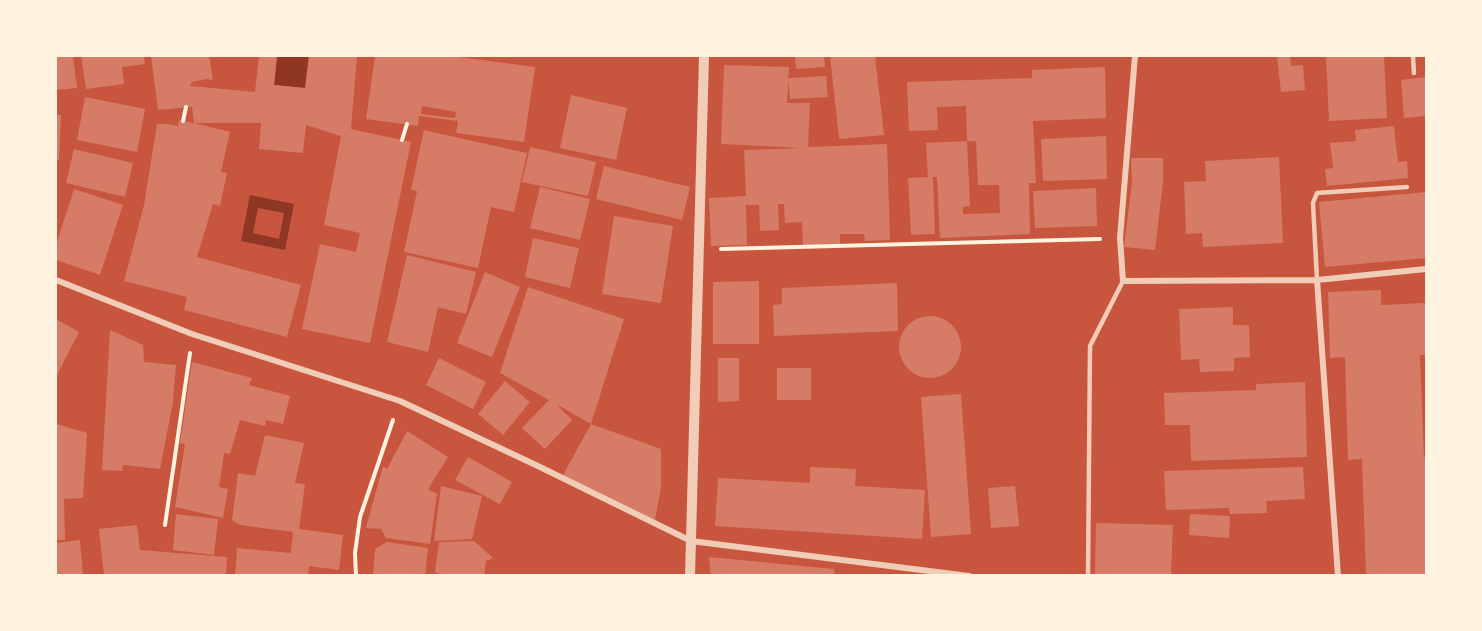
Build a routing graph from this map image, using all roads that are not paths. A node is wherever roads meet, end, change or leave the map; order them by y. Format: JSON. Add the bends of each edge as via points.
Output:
{"nodes":[{"id":1,"x":704,"y":56,"type":"edge"},
{"id":2,"x":1135,"y":56,"type":"edge"},
{"id":3,"x":1413,"y":56,"type":"edge"},
{"id":4,"x":1414,"y":73,"type":"dead end"},
{"id":5,"x":1407,"y":187,"type":"dead end"},
{"id":6,"x":1426,"y":269,"type":"edge"},
{"id":7,"x":56,"y":280,"type":"edge"},
{"id":8,"x":1317,"y":280,"type":"junction"},
{"id":9,"x":1123,"y":281,"type":"junction"},
{"id":10,"x":691,"y":542,"type":"junction"},
{"id":11,"x":950,"y":574,"type":"edge"},
{"id":12,"x":690,"y":576,"type":"edge"},
{"id":13,"x":969,"y":576,"type":"edge"},
{"id":14,"x":1088,"y":576,"type":"edge"},
{"id":15,"x":1338,"y":576,"type":"edge"}],
"edges":[{"from":1,"to":10,"type":"street"},
{"from":2,"to":9,"type":"street","via":[[1120,238]]},
{"from":3,"to":4,"type":"lane"},
{"from":5,"to":8,"type":"lane","via":[[1317,193],[1313,203]]},
{"from":6,"to":8,"type":"street"},
{"from":7,"to":10,"type":"street","via":[[192,334],[400,401]]},
{"from":8,"to":9,"type":"street"},
{"from":8,"to":15,"type":"street"},
{"from":9,"to":14,"type":"lane","via":[[1090,346]]},
{"from":10,"to":11,"type":"street"},
{"from":10,"to":12,"type":"street"},
{"from":11,"to":13,"type":"street"}]}
